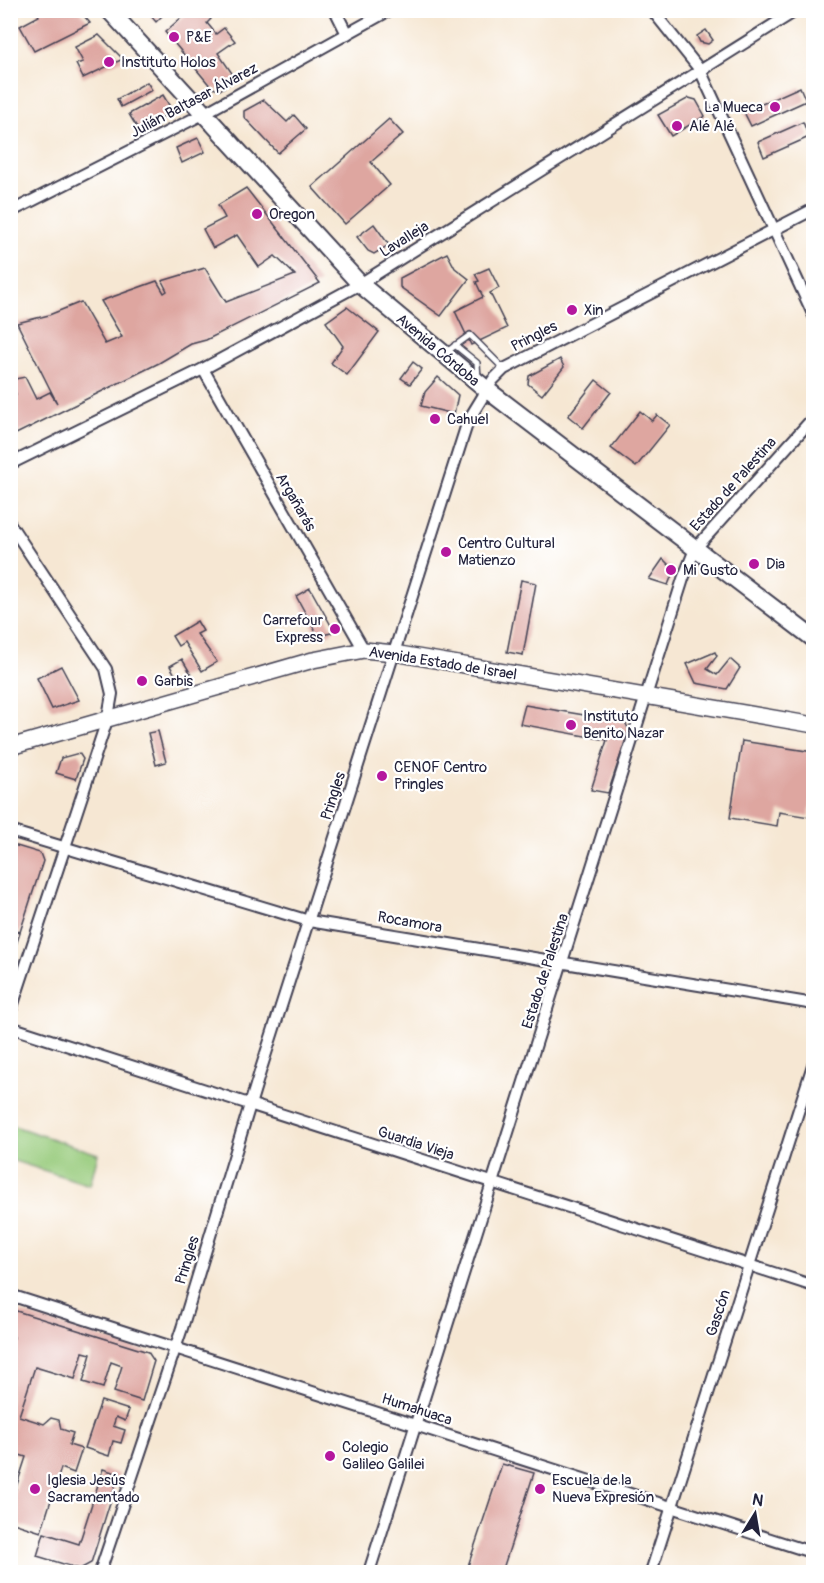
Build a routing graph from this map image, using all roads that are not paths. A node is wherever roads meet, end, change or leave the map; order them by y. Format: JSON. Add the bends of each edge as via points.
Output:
{"nodes":[{"id":1,"x":109,"y":10,"type":"edge"},
{"id":2,"x":335,"y":10,"type":"edge"},
{"id":3,"x":390,"y":10,"type":"edge"},
{"id":4,"x":652,"y":10,"type":"edge"},
{"id":5,"x":797,"y":10,"type":"edge"},
{"id":6,"x":347,"y":34,"type":"junction"},
{"id":7,"x":700,"y":70,"type":"junction"},
{"id":8,"x":203,"y":114,"type":"junction"},
{"id":9,"x":813,"y":209,"type":"edge"},
{"id":10,"x":10,"y":212,"type":"edge"},
{"id":11,"x":775,"y":229,"type":"junction"},
{"id":12,"x":360,"y":284,"type":"junction"},
{"id":13,"x":813,"y":316,"type":"edge"},
{"id":14,"x":449,"y":350,"type":"junction"},
{"id":15,"x":203,"y":369,"type":"junction"},
{"id":16,"x":504,"y":369,"type":"junction"},
{"id":17,"x":482,"y":386,"type":"junction"},
{"id":18,"x":813,"y":417,"type":"edge"},
{"id":19,"x":10,"y":464,"type":"edge"},
{"id":20,"x":10,"y":524,"type":"edge"},
{"id":21,"x":695,"y":549,"type":"junction"},
{"id":22,"x":813,"y":639,"type":"edge"},
{"id":23,"x":364,"y":650,"type":"junction"},
{"id":24,"x":394,"y":653,"type":"junction"},
{"id":25,"x":646,"y":697,"type":"junction"},
{"id":26,"x":108,"y":717,"type":"junction"},
{"id":27,"x":813,"y":725,"type":"edge"},
{"id":28,"x":10,"y":747,"type":"edge"},
{"id":29,"x":10,"y":831,"type":"edge"},
{"id":30,"x":65,"y":847,"type":"junction"},
{"id":31,"x":309,"y":921,"type":"junction"},
{"id":32,"x":563,"y":963,"type":"junction"},
{"id":33,"x":813,"y":1004,"type":"edge"},
{"id":34,"x":10,"y":1013,"type":"edge"},
{"id":35,"x":10,"y":1026,"type":"edge"},
{"id":36,"x":813,"y":1062,"type":"edge"},
{"id":37,"x":250,"y":1106,"type":"junction"},
{"id":38,"x":493,"y":1183,"type":"junction"},
{"id":39,"x":749,"y":1265,"type":"junction"},
{"id":40,"x":813,"y":1286,"type":"edge"},
{"id":41,"x":10,"y":1295,"type":"edge"},
{"id":42,"x":175,"y":1349,"type":"junction"},
{"id":43,"x":418,"y":1424,"type":"junction"},
{"id":44,"x":672,"y":1507,"type":"junction"},
{"id":45,"x":813,"y":1553,"type":"edge"},
{"id":46,"x":100,"y":1572,"type":"edge"},
{"id":47,"x":369,"y":1572,"type":"edge"},
{"id":48,"x":651,"y":1572,"type":"edge"}],
"edges":[{"from":1,"to":8,"type":"main road","name":"Avenida Córdoba"},
{"from":2,"to":6,"type":"street"},
{"from":3,"to":6,"type":"street","name":"Julián Baltasar Álvarez"},
{"from":4,"to":7,"type":"street"},
{"from":5,"to":7,"type":"street","name":"Lavalleja"},
{"from":6,"to":8,"type":"street","name":"Julián Baltasar Álvarez"},
{"from":7,"to":11,"type":"street"},
{"from":7,"to":12,"type":"street","name":"Lavalleja"},
{"from":8,"to":10,"type":"street","name":"Julián Baltasar Álvarez"},
{"from":8,"to":12,"type":"main road","name":"Avenida Córdoba"},
{"from":9,"to":11,"type":"street","name":"Pringles"},
{"from":11,"to":13,"type":"street"},
{"from":11,"to":16,"type":"street","name":"Pringles"},
{"from":12,"to":14,"type":"main road","name":"Avenida Córdoba"},
{"from":12,"to":15,"type":"street","name":"Lavalleja"},
{"from":14,"to":16,"type":"lane","via":[[470,335]]},
{"from":14,"to":17,"type":"main road","name":"Avenida Córdoba"},
{"from":15,"to":19,"type":"street","name":"Lavalleja"},
{"from":15,"to":23,"type":"street","name":"Argañarás"},
{"from":16,"to":17,"type":"street","name":"Pringles"},
{"from":17,"to":21,"type":"main road","name":"Avenida Córdoba"},
{"from":17,"to":24,"type":"street","name":"Pringles"},
{"from":18,"to":21,"type":"street","name":"Estado de Palestina"},
{"from":20,"to":26,"type":"street","via":[[106,669],[112,694]]},
{"from":21,"to":22,"type":"main road","name":"Avenida Córdoba"},
{"from":21,"to":25,"type":"street","name":"Estado de Palestina"},
{"from":23,"to":24,"type":"main road","name":"Avenida Estado de Israel"},
{"from":23,"to":26,"type":"main road","name":"Avenida Estado de Israel","via":[[313,660]]},
{"from":24,"to":25,"type":"main road","name":"Avenida Estado de Israel"},
{"from":24,"to":31,"type":"street","name":"Pringles"},
{"from":25,"to":27,"type":"main road","name":"Avenida Estado de Israel"},
{"from":25,"to":32,"type":"street","name":"Estado de Palestina"},
{"from":26,"to":28,"type":"main road","name":"Avenida Estado de Israel"},
{"from":26,"to":30,"type":"street"},
{"from":29,"to":30,"type":"street","name":"Rocamora"},
{"from":30,"to":31,"type":"street","name":"Rocamora"},
{"from":30,"to":34,"type":"street"},
{"from":31,"to":32,"type":"street","name":"Rocamora"},
{"from":31,"to":37,"type":"street","name":"Pringles"},
{"from":32,"to":33,"type":"street","name":"Rocamora"},
{"from":32,"to":38,"type":"street","name":"Estado de Palestina"},
{"from":35,"to":37,"type":"street","name":"Guardia Vieja"},
{"from":36,"to":39,"type":"street","name":"Gascón"},
{"from":37,"to":38,"type":"street","name":"Guardia Vieja"},
{"from":37,"to":42,"type":"street","name":"Pringles"},
{"from":38,"to":39,"type":"street","name":"Guardia Vieja"},
{"from":38,"to":43,"type":"street","name":"Estado de Palestina"},
{"from":39,"to":40,"type":"street","name":"Guardia Vieja"},
{"from":39,"to":44,"type":"street","name":"Gascón"},
{"from":41,"to":42,"type":"street","name":"Humahuaca"},
{"from":42,"to":43,"type":"street","name":"Humahuaca"},
{"from":42,"to":46,"type":"street","name":"Pringles"},
{"from":43,"to":44,"type":"street","name":"Humahuaca"},
{"from":43,"to":47,"type":"street","name":"Estado de Palestina"},
{"from":44,"to":45,"type":"street","name":"Humahuaca"},
{"from":44,"to":48,"type":"street","name":"Gascón"}]}
